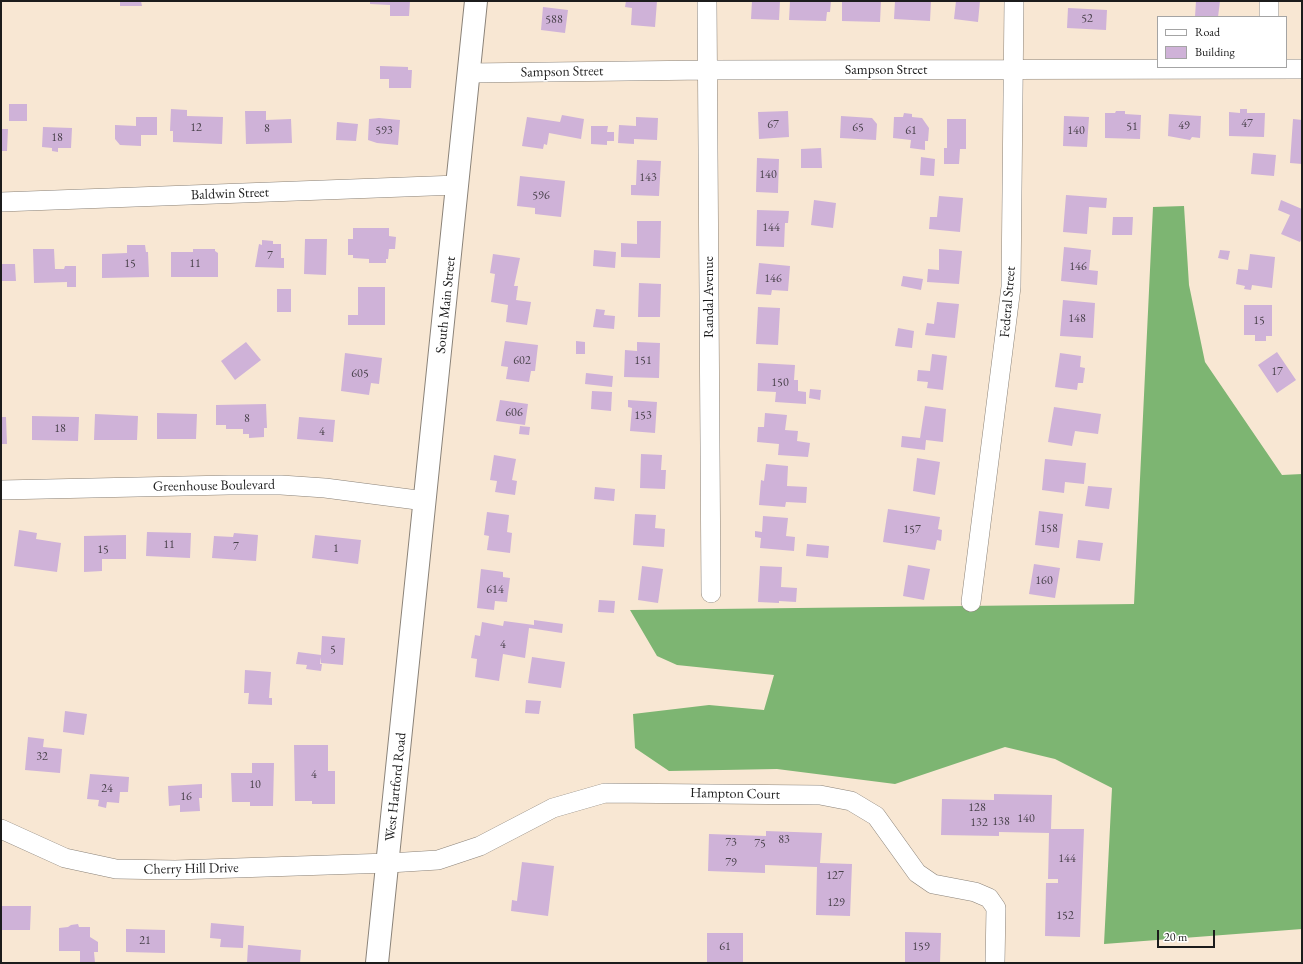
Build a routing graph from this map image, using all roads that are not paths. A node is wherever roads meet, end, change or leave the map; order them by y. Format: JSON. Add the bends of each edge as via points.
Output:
{"nodes":[{"id":1,"x":476,"y":1,"type":"edge"},
{"id":2,"x":707,"y":1,"type":"edge"},
{"id":3,"x":1014,"y":1,"type":"edge"},
{"id":4,"x":1269,"y":1,"type":"edge"},
{"id":5,"x":1269,"y":16,"type":"edge"},
{"id":6,"x":1269,"y":68,"type":"edge"},
{"id":7,"x":1302,"y":68,"type":"edge"},
{"id":8,"x":707,"y":70,"type":"junction"},
{"id":9,"x":1015,"y":70,"type":"junction"},
{"id":10,"x":470,"y":73,"type":"junction"},
{"id":11,"x":458,"y":185,"type":"junction"},
{"id":12,"x":1,"y":202,"type":"edge"},
{"id":13,"x":1,"y":490,"type":"edge"},
{"id":14,"x":425,"y":501,"type":"junction"},
{"id":15,"x":711,"y":593,"type":"dead end"},
{"id":16,"x":971,"y":602,"type":"dead end"},
{"id":17,"x":414,"y":610,"type":"joint"},
{"id":18,"x":1,"y":829,"type":"edge"},
{"id":19,"x":389,"y":863,"type":"junction"},
{"id":20,"x":377,"y":963,"type":"edge"},
{"id":21,"x":995,"y":963,"type":"edge"}],
"edges":[{"from":1,"to":10,"type":"street","name":"South Main Street"},
{"from":2,"to":8,"type":"street","name":"Randal Avenue"},
{"from":3,"to":9,"type":"street","name":"Federal Street"},
{"from":4,"to":5,"type":"street"},
{"from":6,"to":7,"type":"street","name":"Sampson Street"},
{"from":6,"to":9,"type":"street","name":"Sampson Street"},
{"from":8,"to":9,"type":"street","name":"Sampson Street"},
{"from":8,"to":10,"type":"street","name":"Sampson Street"},
{"from":8,"to":15,"type":"street","name":"Randal Avenue"},
{"from":9,"to":16,"type":"street","name":"Federal Street","via":[[1011,287]]},
{"from":10,"to":11,"type":"street","name":"South Main Street"},
{"from":11,"to":12,"type":"street","name":"Baldwin Street"},
{"from":11,"to":14,"type":"street","name":"South Main Street"},
{"from":13,"to":14,"type":"street","name":"Greenhouse Boulevard","via":[[281,485]]},
{"from":14,"to":17,"type":"street","name":"South Main Street"},
{"from":17,"to":19,"type":"street","name":"West Hartford Road"},
{"from":18,"to":19,"type":"street","name":"Cherry Hill Drive","via":[[65,858],[116,869],[175,870]]},
{"from":19,"to":20,"type":"street","name":"West Hartford Road"},
{"from":19,"to":21,"type":"street","name":"Hampton Court","via":[[438,860],[480,846],[553,808],[606,793],[820,795],[851,801],[876,816],[917,873],[933,884],[975,892],[989,898],[996,908]]}]}
